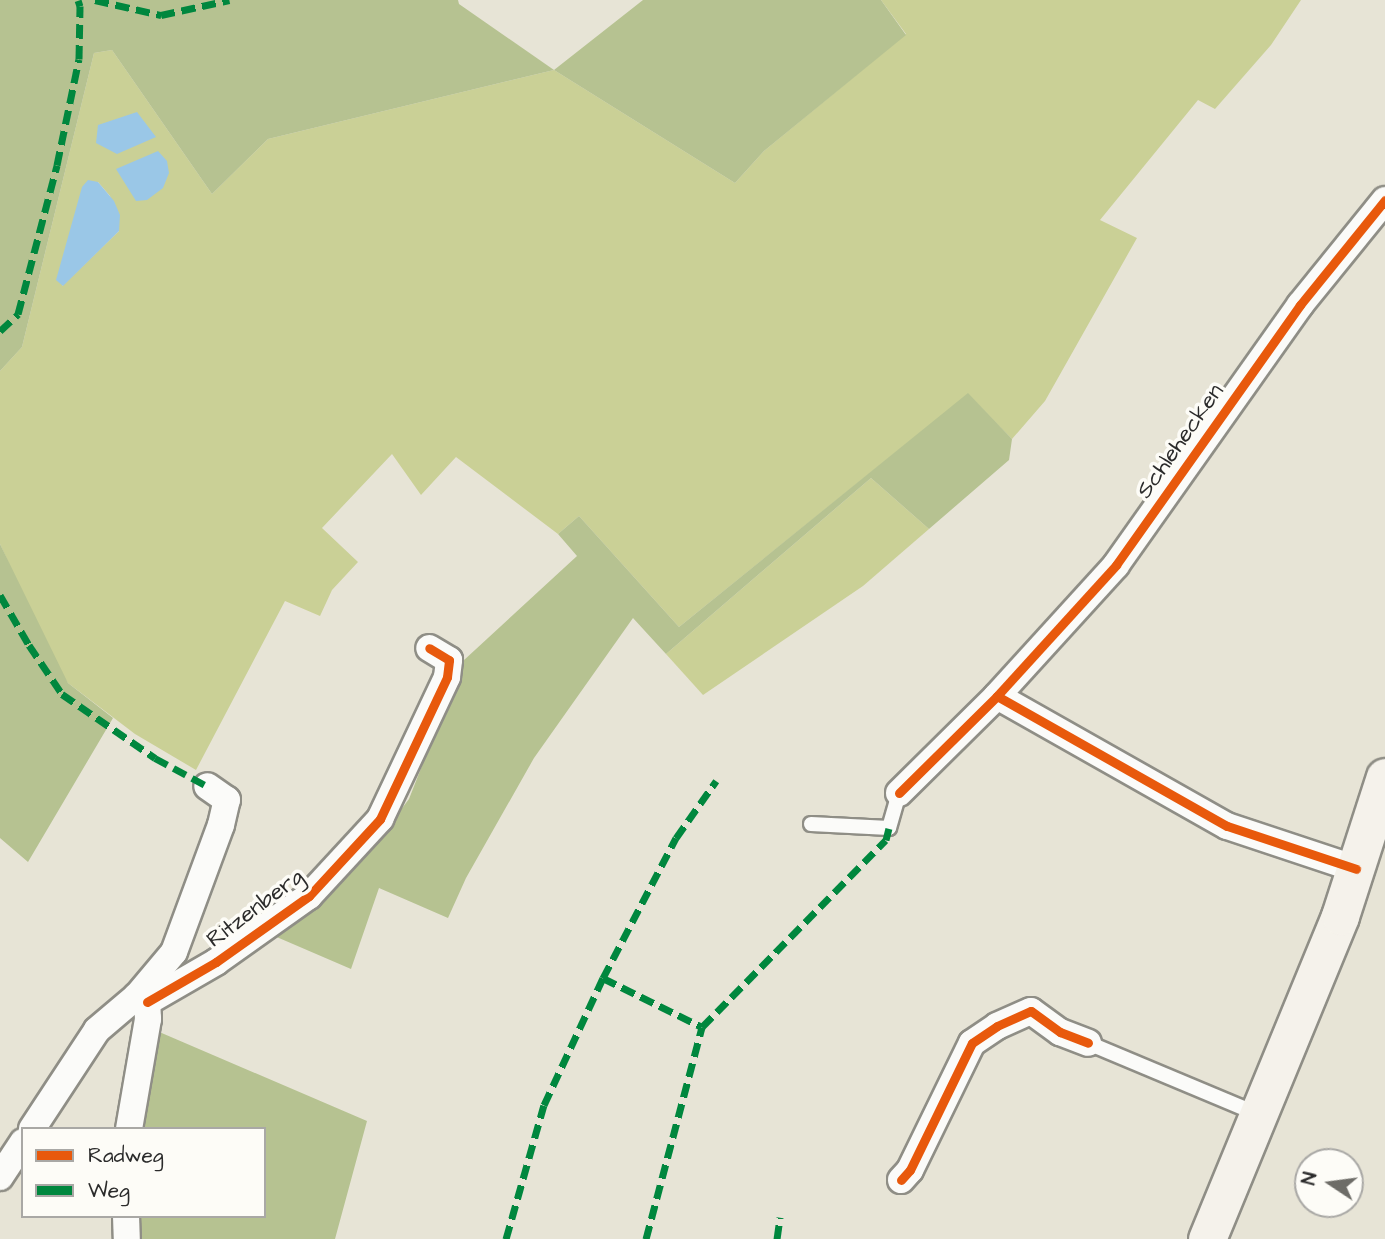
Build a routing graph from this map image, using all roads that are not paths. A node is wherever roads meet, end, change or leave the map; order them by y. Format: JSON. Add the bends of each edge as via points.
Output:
{"nodes":[{"id":1,"x":1385,"y":201,"type":"edge"},
{"id":2,"x":429,"y":648,"type":"dead end"},
{"id":3,"x":998,"y":696,"type":"junction"},
{"id":4,"x":1385,"y":777,"type":"edge"},
{"id":5,"x":207,"y":786,"type":"dead end"},
{"id":6,"x":899,"y":793,"type":"joint"},
{"id":7,"x":811,"y":824,"type":"dead end"},
{"id":8,"x":1356,"y":869,"type":"junction"},
{"id":9,"x":142,"y":999,"type":"junction"},
{"id":10,"x":1088,"y":1043,"type":"joint"},
{"id":11,"x":1259,"y":1115,"type":"junction"},
{"id":12,"x":33,"y":1127,"type":"edge"},
{"id":13,"x":129,"y":1127,"type":"edge"},
{"id":14,"x":21,"y":1145,"type":"edge"},
{"id":15,"x":0,"y":1177,"type":"edge"},
{"id":16,"x":901,"y":1181,"type":"dead end"},
{"id":17,"x":126,"y":1218,"type":"edge"},
{"id":18,"x":127,"y":1239,"type":"edge"},
{"id":19,"x":1208,"y":1239,"type":"edge"}],
"edges":[{"from":1,"to":3,"type":"street","name":"Schlehecken","via":[[1300,305],[1116,565]]},
{"from":2,"to":9,"type":"street","name":"Ritzenberg","via":[[449,660],[447,677],[380,819],[309,896],[216,962]]},
{"from":3,"to":6,"type":"street","name":"Schlehecken"},
{"from":3,"to":8,"type":"street","via":[[1227,826]]},
{"from":4,"to":8,"type":"main road"},
{"from":5,"to":9,"type":"street","via":[[226,800],[221,825],[174,952]]},
{"from":6,"to":7,"type":"lane","via":[[889,828]]},
{"from":8,"to":11,"type":"main road"},
{"from":9,"to":12,"type":"street","via":[[97,1030]]},
{"from":9,"to":13,"type":"street"},
{"from":10,"to":11,"type":"lane"},
{"from":10,"to":16,"type":"street","via":[[1060,1032],[1031,1011],[972,1042]]},
{"from":11,"to":19,"type":"main road"},
{"from":14,"to":15,"type":"street"},
{"from":17,"to":18,"type":"street"}]}
